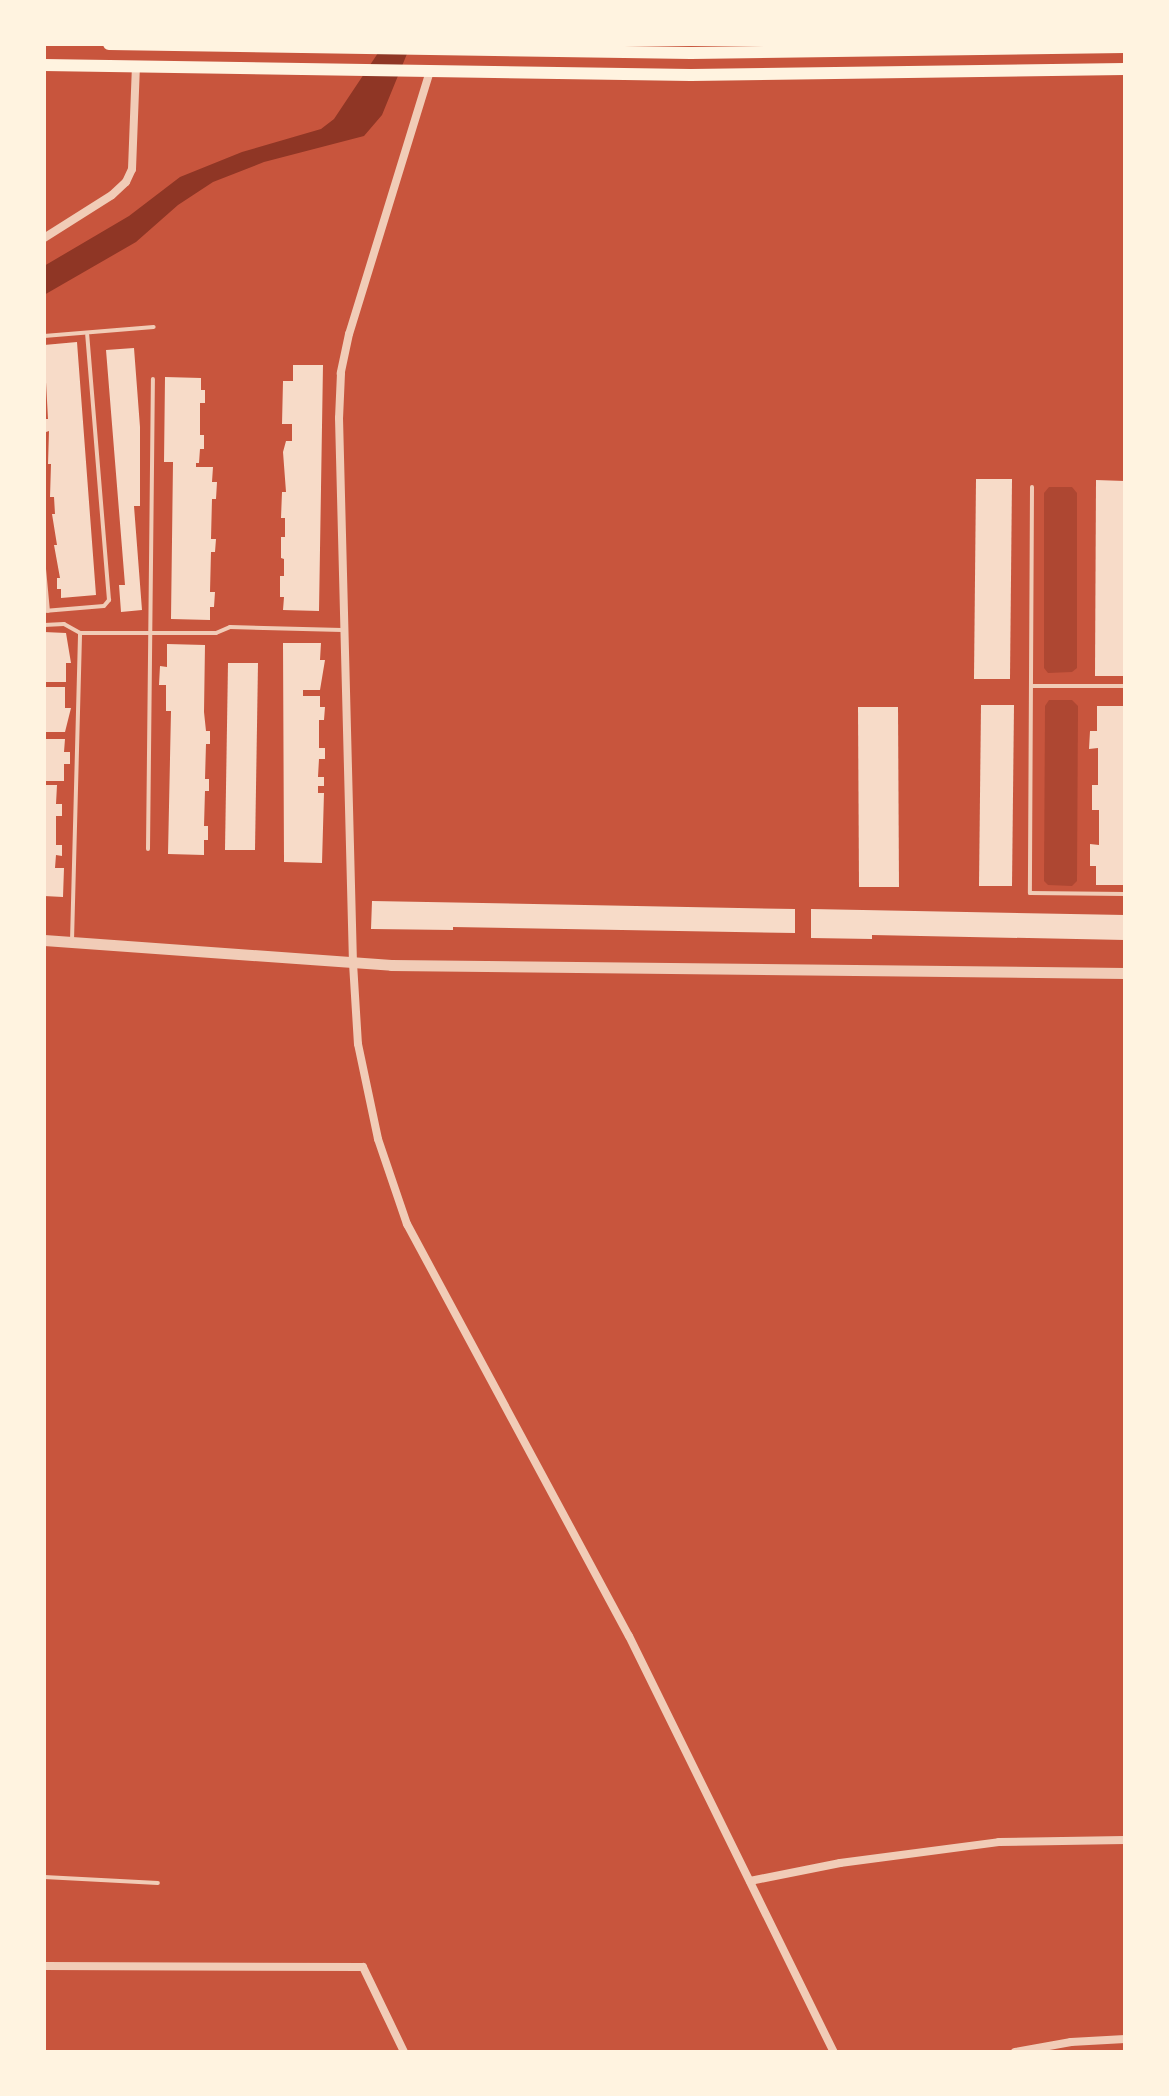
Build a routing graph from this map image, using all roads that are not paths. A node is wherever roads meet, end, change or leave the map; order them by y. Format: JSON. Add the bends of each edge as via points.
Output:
{"nodes":[{"id":1,"x":109,"y":44,"type":"edge"},
{"id":2,"x":226,"y":45,"type":"edge"},
{"id":3,"x":426,"y":47,"type":"edge"},
{"id":4,"x":1125,"y":47,"type":"edge"},
{"id":5,"x":971,"y":48,"type":"edge"},
{"id":6,"x":44,"y":65,"type":"edge"},
{"id":7,"x":136,"y":67,"type":"junction"},
{"id":8,"x":1125,"y":69,"type":"edge"},
{"id":9,"x":430,"y":71,"type":"junction"},
{"id":10,"x":44,"y":238,"type":"edge"},
{"id":11,"x":154,"y":327,"type":"dead end"},
{"id":12,"x":87,"y":335,"type":"junction"},
{"id":13,"x":44,"y":336,"type":"edge"},
{"id":14,"x":153,"y":379,"type":"dead end"},
{"id":15,"x":1032,"y":487,"type":"dead end"},
{"id":16,"x":44,"y":569,"type":"edge"},
{"id":17,"x":46,"y":611,"type":"edge"},
{"id":18,"x":44,"y":625,"type":"edge"},
{"id":19,"x":345,"y":630,"type":"junction"},
{"id":20,"x":80,"y":633,"type":"junction"},
{"id":21,"x":150,"y":633,"type":"junction"},
{"id":22,"x":1031,"y":686,"type":"junction"},
{"id":23,"x":1125,"y":686,"type":"edge"},
{"id":24,"x":148,"y":849,"type":"dead end"},
{"id":25,"x":1125,"y":894,"type":"edge"},
{"id":26,"x":44,"y":940,"type":"edge"},
{"id":27,"x":72,"y":942,"type":"junction"},
{"id":28,"x":353,"y":963,"type":"junction"},
{"id":29,"x":1125,"y":973,"type":"edge"},
{"id":30,"x":1125,"y":1840,"type":"edge"},
{"id":31,"x":44,"y":1877,"type":"edge"},
{"id":32,"x":750,"y":1881,"type":"junction"},
{"id":33,"x":158,"y":1883,"type":"dead end"},
{"id":34,"x":44,"y":1966,"type":"edge"},
{"id":35,"x":1125,"y":2039,"type":"edge"},
{"id":36,"x":404,"y":2052,"type":"edge"},
{"id":37,"x":834,"y":2052,"type":"edge"},
{"id":38,"x":1015,"y":2052,"type":"edge"}],
"edges":[{"from":1,"to":2,"type":"main road"},
{"from":2,"to":3,"type":"main road"},
{"from":3,"to":5,"type":"main road","via":[[691,53]]},
{"from":4,"to":5,"type":"main road"},
{"from":6,"to":7,"type":"main road"},
{"from":7,"to":9,"type":"main road"},
{"from":7,"to":10,"type":"street","via":[[132,169],[126,182]]},
{"from":8,"to":9,"type":"main road","via":[[818,76]]},
{"from":9,"to":19,"type":"street","via":[[341,373]]},
{"from":11,"to":12,"type":"lane"},
{"from":12,"to":13,"type":"lane"},
{"from":12,"to":17,"type":"lane","via":[[109,600],[104,606]]},
{"from":14,"to":21,"type":"lane"},
{"from":15,"to":22,"type":"lane"},
{"from":16,"to":17,"type":"lane"},
{"from":18,"to":20,"type":"lane","via":[[64,624]]},
{"from":19,"to":21,"type":"lane","via":[[230,627],[216,633]]},
{"from":19,"to":28,"type":"street"},
{"from":20,"to":21,"type":"lane"},
{"from":20,"to":27,"type":"lane"},
{"from":21,"to":24,"type":"lane"},
{"from":22,"to":23,"type":"lane"},
{"from":22,"to":25,"type":"lane","via":[[1030,893]]},
{"from":26,"to":27,"type":"street"},
{"from":27,"to":28,"type":"street"},
{"from":28,"to":29,"type":"street"},
{"from":28,"to":32,"type":"street","via":[[358,1044],[378,1139],[407,1224],[629,1636]]},
{"from":30,"to":32,"type":"street","via":[[999,1842]]},
{"from":31,"to":33,"type":"lane"},
{"from":32,"to":37,"type":"street"},
{"from":34,"to":36,"type":"street","via":[[363,1967]]},
{"from":35,"to":38,"type":"street"}]}
